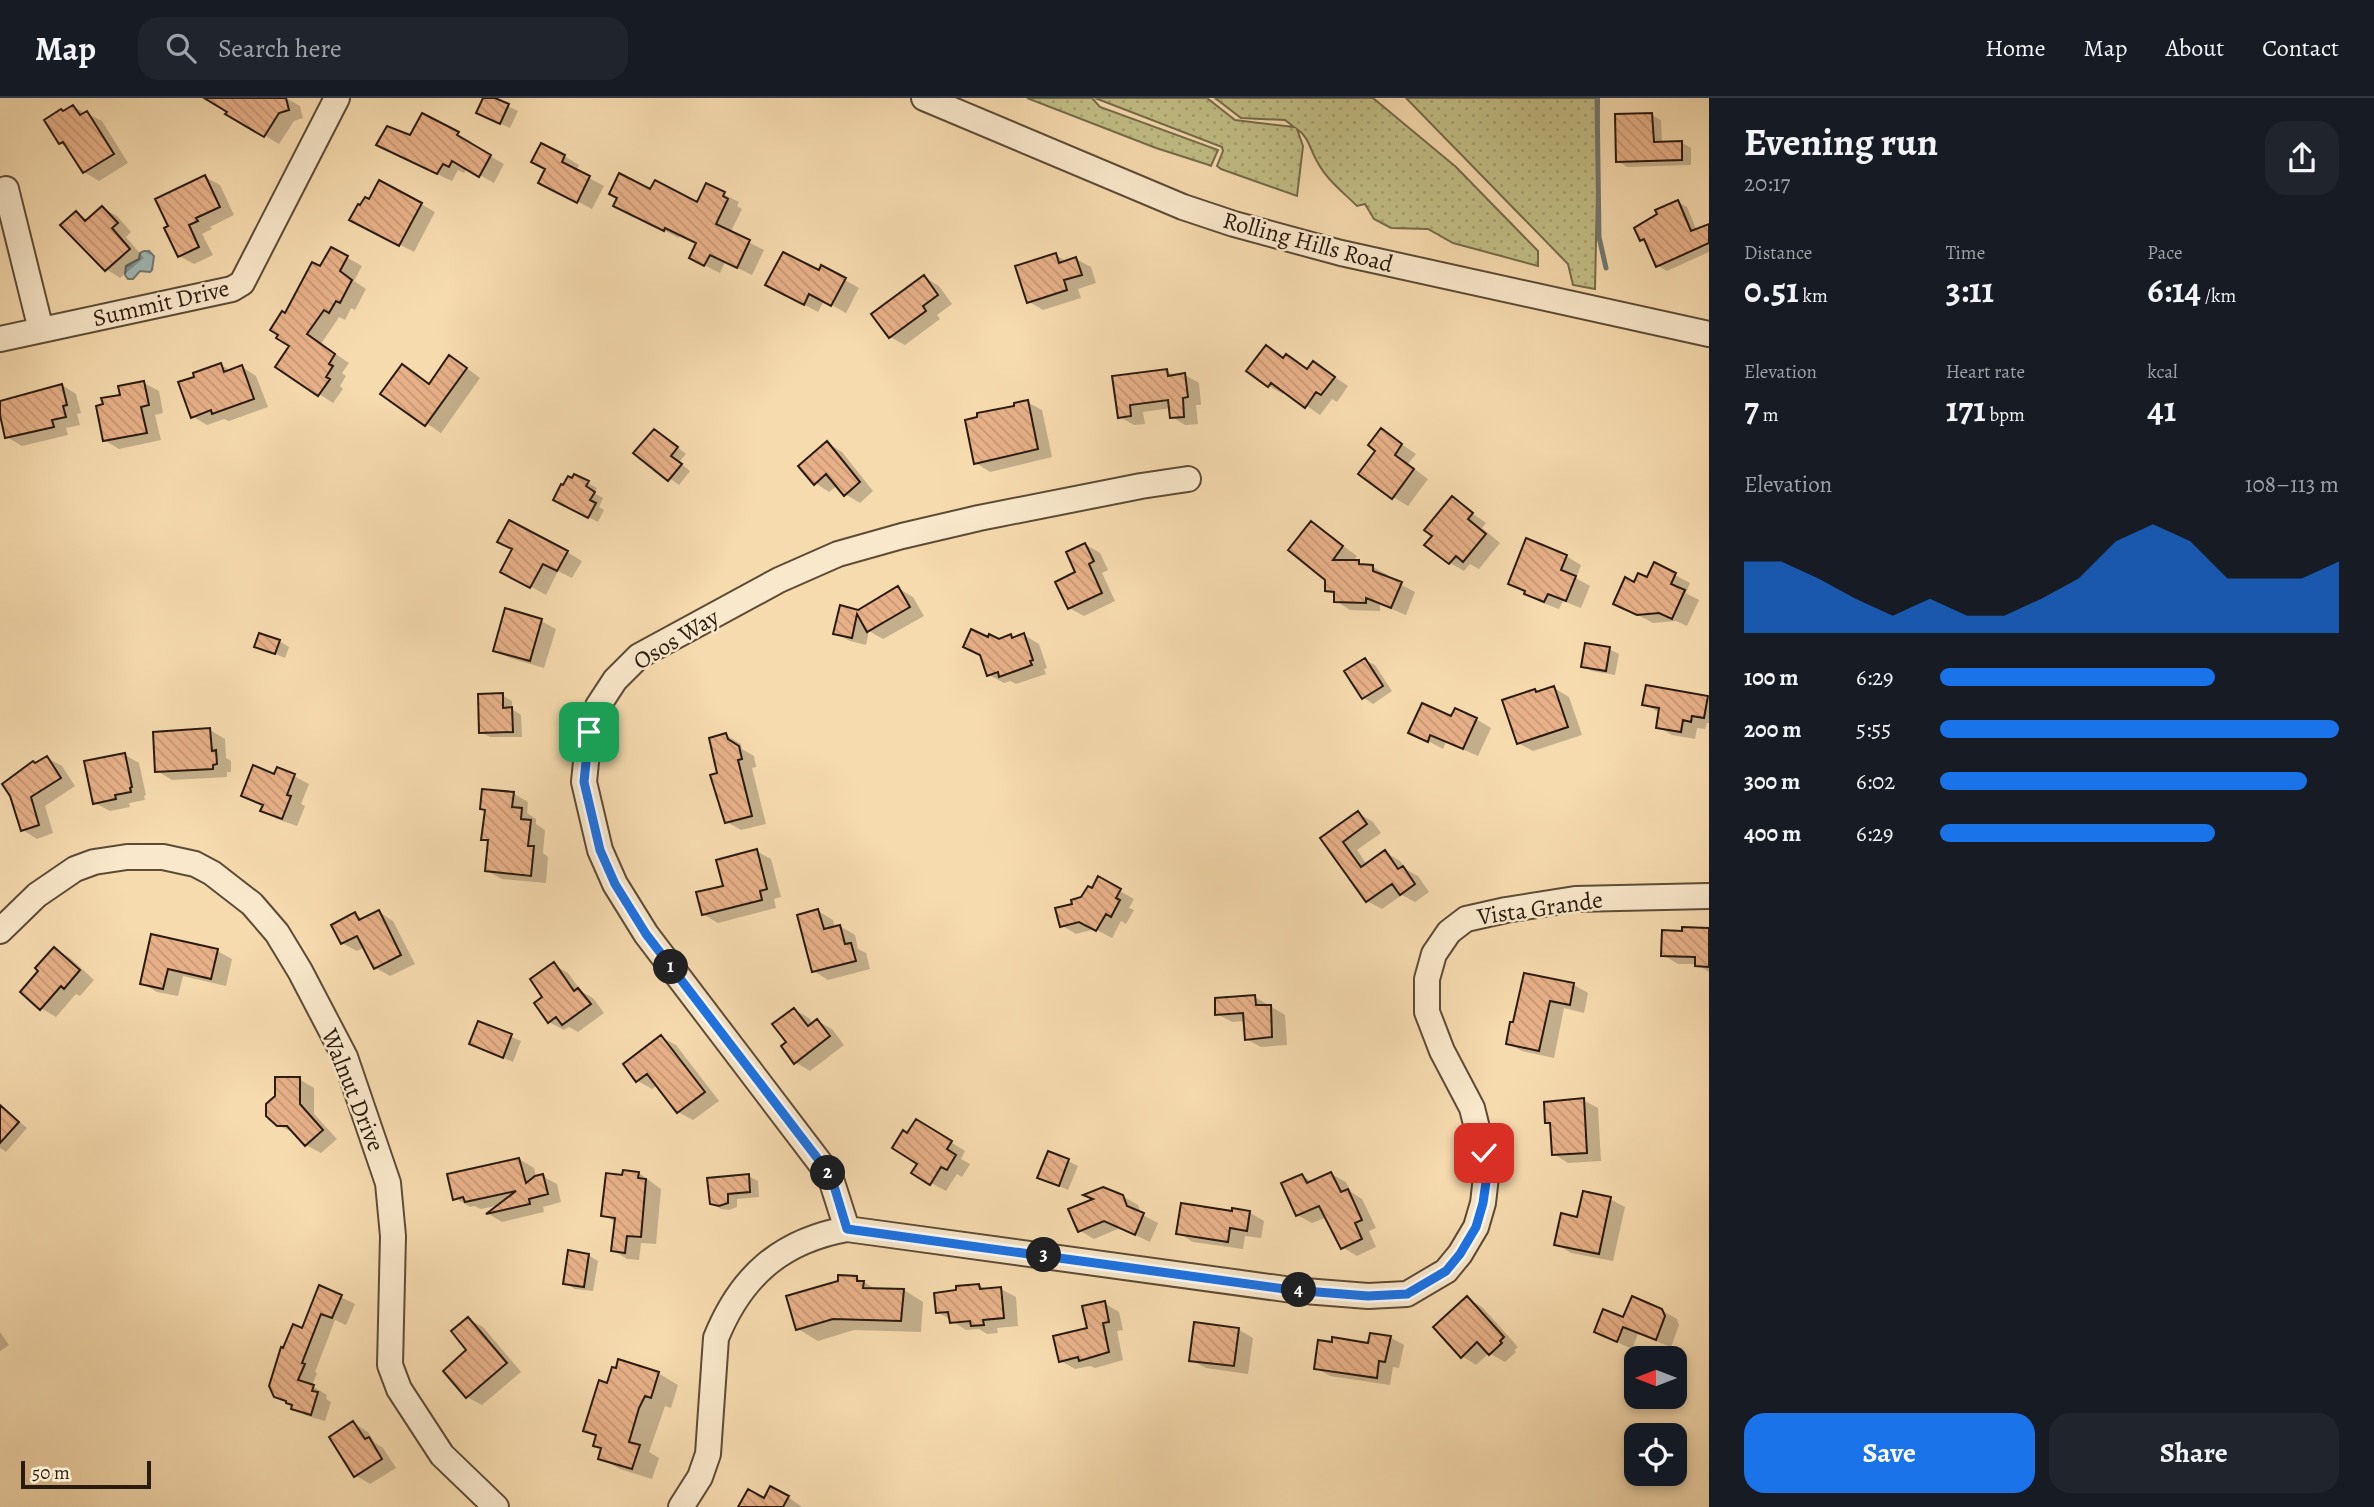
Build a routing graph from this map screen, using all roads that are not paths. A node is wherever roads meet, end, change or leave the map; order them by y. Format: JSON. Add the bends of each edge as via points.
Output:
{"nodes":[{"id":1,"x":337,"y":98,"type":"edge"},
{"id":2,"x":924,"y":98,"type":"edge"},
{"id":3,"x":6,"y":189,"type":"dead end"},
{"id":4,"x":41,"y":330,"type":"junction"},
{"id":5,"x":1709,"y":334,"type":"edge"},
{"id":6,"x":0,"y":338,"type":"edge"},
{"id":7,"x":1188,"y":479,"type":"dead end"},
{"id":8,"x":1709,"y":896,"type":"edge"},
{"id":9,"x":0,"y":931,"type":"edge"},
{"id":10,"x":847,"y":1229,"type":"junction"},
{"id":11,"x":496,"y":1507,"type":"edge"},
{"id":12,"x":681,"y":1507,"type":"edge"}],
"edges":[{"from":1,"to":4,"type":"street","name":"Summit Drive","via":[[242,284]]},
{"from":2,"to":5,"type":"street","name":"Rolling Hills Road","via":[[1234,224],[1341,253]]},
{"from":3,"to":4,"type":"street"},
{"from":4,"to":6,"type":"street","name":"Summit Drive"},
{"from":7,"to":10,"type":"street","name":"Osos Way","via":[[992,515],[838,554],[779,580],[639,656],[598,706],[589,732],[584,782],[600,850],[615,884],[646,934],[831,1176]]},
{"from":8,"to":10,"type":"street","name":"Vista Grande","via":[[1574,899],[1466,919],[1449,932],[1434,954],[1427,979],[1427,1012],[1472,1108],[1488,1168],[1476,1227],[1453,1263],[1407,1294],[1292,1290]]},
{"from":9,"to":11,"type":"street","name":"Walnut Drive","via":[[37,895],[75,869],[127,856],[195,864],[252,904],[277,933],[345,1057],[388,1183],[393,1236],[390,1365],[399,1389],[442,1455]]},
{"from":10,"to":12,"type":"street","name":"Vista Grande","via":[[809,1238],[769,1260],[734,1300],[716,1338],[708,1454]]}]}
